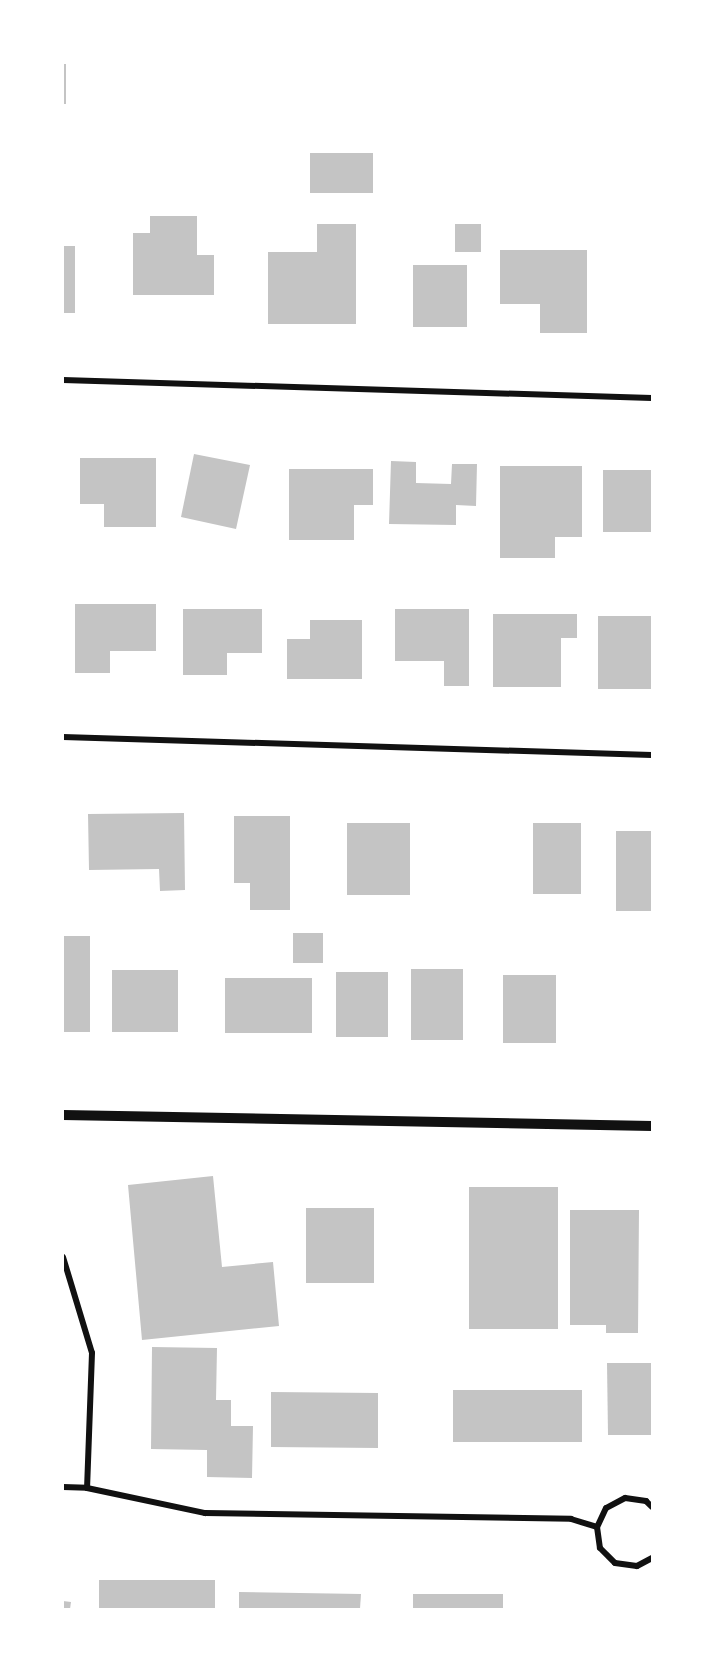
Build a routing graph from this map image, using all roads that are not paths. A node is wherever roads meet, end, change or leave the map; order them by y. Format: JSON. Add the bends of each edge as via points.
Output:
{"nodes":[{"id":1,"x":63,"y":380,"type":"edge"},
{"id":2,"x":652,"y":398,"type":"edge"},
{"id":3,"x":63,"y":737,"type":"edge"},
{"id":4,"x":652,"y":755,"type":"edge"},
{"id":5,"x":63,"y":1115,"type":"edge"},
{"id":6,"x":652,"y":1126,"type":"edge"},
{"id":7,"x":63,"y":1257,"type":"edge"},
{"id":8,"x":63,"y":1487,"type":"edge"},
{"id":9,"x":87,"y":1488,"type":"junction"},
{"id":10,"x":652,"y":1507,"type":"edge"},
{"id":11,"x":597,"y":1527,"type":"junction"},
{"id":12,"x":652,"y":1558,"type":"edge"}],
"edges":[{"from":1,"to":2,"type":"street"},
{"from":3,"to":4,"type":"street"},
{"from":5,"to":6,"type":"street"},
{"from":7,"to":9,"type":"street","via":[[92,1353]]},
{"from":8,"to":9,"type":"street"},
{"from":9,"to":11,"type":"street","via":[[205,1513],[571,1518]]},
{"from":10,"to":11,"type":"street","via":[[646,1501],[625,1498],[606,1508]]},
{"from":11,"to":12,"type":"street","via":[[600,1548],[615,1563],[637,1566]]}]}
